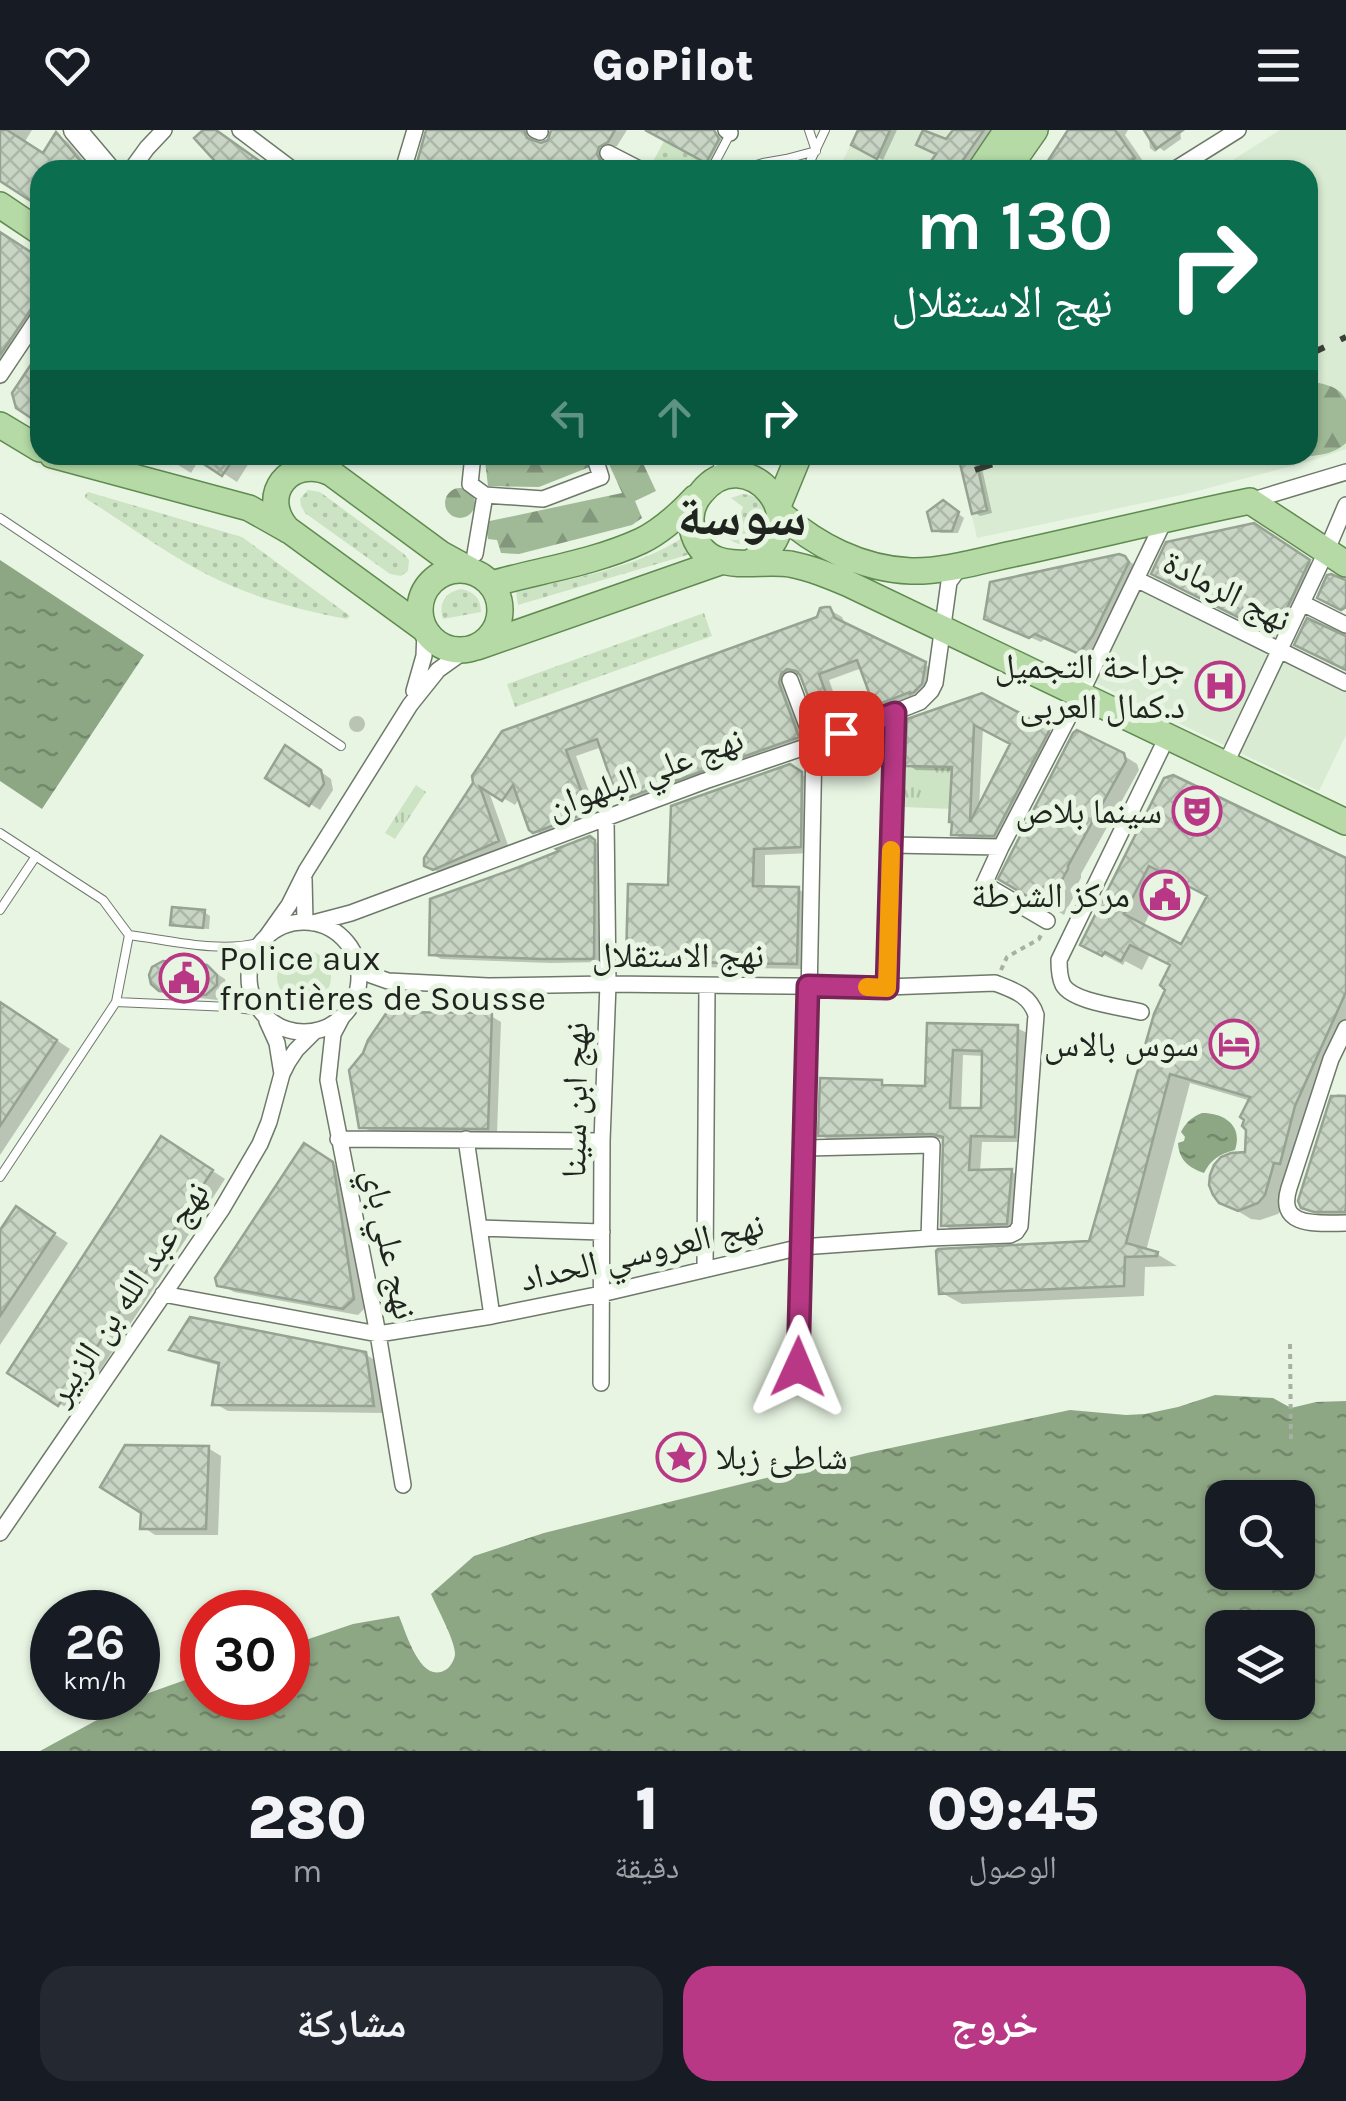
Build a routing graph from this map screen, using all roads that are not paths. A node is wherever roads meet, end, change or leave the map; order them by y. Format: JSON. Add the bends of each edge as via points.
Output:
{"nodes":[{"id":1,"x":75,"y":130,"type":"edge"},
{"id":2,"x":164,"y":130,"type":"edge"},
{"id":3,"x":240,"y":130,"type":"edge"},
{"id":4,"x":415,"y":130,"type":"edge"},
{"id":5,"x":809,"y":130,"type":"edge"},
{"id":6,"x":825,"y":130,"type":"edge"},
{"id":7,"x":1007,"y":130,"type":"edge"},
{"id":8,"x":1036,"y":130,"type":"edge"},
{"id":9,"x":1238,"y":130,"type":"edge"},
{"id":10,"x":729,"y":131,"type":"edge"},
{"id":11,"x":816,"y":150,"type":"junction"},
{"id":12,"x":608,"y":153,"type":"dead end"},
{"id":13,"x":786,"y":159,"type":"joint"},
{"id":14,"x":100,"y":160,"type":"edge"},
{"id":15,"x":138,"y":160,"type":"edge"},
{"id":16,"x":280,"y":160,"type":"edge"},
{"id":17,"x":406,"y":160,"type":"edge"},
{"id":18,"x":622,"y":160,"type":"edge"},
{"id":19,"x":715,"y":160,"type":"edge"},
{"id":20,"x":783,"y":160,"type":"edge"},
{"id":21,"x":811,"y":160,"type":"edge"},
{"id":22,"x":987,"y":160,"type":"edge"},
{"id":23,"x":1014,"y":160,"type":"edge"},
{"id":24,"x":1190,"y":160,"type":"edge"},
{"id":25,"x":0,"y":206,"type":"edge"},
{"id":26,"x":30,"y":226,"type":"edge"},
{"id":27,"x":30,"y":330,"type":"edge"},
{"id":28,"x":0,"y":375,"type":"edge"},
{"id":29,"x":0,"y":425,"type":"edge"},
{"id":30,"x":30,"y":443,"type":"edge"},
{"id":31,"x":127,"y":465,"type":"edge"},
{"id":32,"x":322,"y":465,"type":"edge"},
{"id":33,"x":323,"y":465,"type":"edge"},
{"id":34,"x":472,"y":465,"type":"edge"},
{"id":35,"x":597,"y":465,"type":"edge"},
{"id":36,"x":738,"y":465,"type":"edge"},
{"id":37,"x":794,"y":465,"type":"edge"},
{"id":38,"x":1346,"y":472,"type":"edge"},
{"id":39,"x":715,"y":478,"type":"edge"},
{"id":40,"x":486,"y":495,"type":"junction"},
{"id":41,"x":1250,"y":501,"type":"junction"},
{"id":42,"x":1346,"y":505,"type":"edge"},
{"id":43,"x":779,"y":509,"type":"junction"},
{"id":44,"x":0,"y":518,"type":"edge"},
{"id":45,"x":1165,"y":519,"type":"junction"},
{"id":46,"x":290,"y":532,"type":"junction"},
{"id":47,"x":1336,"y":558,"type":"edge"},
{"id":48,"x":720,"y":562,"type":"junction"},
{"id":49,"x":752,"y":562,"type":"junction"},
{"id":50,"x":963,"y":564,"type":"junction"},
{"id":51,"x":479,"y":569,"type":"junction"},
{"id":52,"x":1136,"y":579,"type":"junction"},
{"id":53,"x":1302,"y":603,"type":"junction"},
{"id":54,"x":1346,"y":625,"type":"edge"},
{"id":55,"x":942,"y":626,"type":"junction"},
{"id":56,"x":424,"y":630,"type":"junction"},
{"id":57,"x":471,"y":648,"type":"junction"},
{"id":58,"x":1279,"y":652,"type":"junction"},
{"id":59,"x":790,"y":680,"type":"dead end"},
{"id":60,"x":1346,"y":682,"type":"edge"},
{"id":61,"x":1080,"y":696,"type":"junction"},
{"id":62,"x":410,"y":705,"type":"junction"},
{"id":63,"x":895,"y":713,"type":"junction"},
{"id":64,"x":1168,"y":736,"type":"junction"},
{"id":65,"x":814,"y":744,"type":"junction"},
{"id":66,"x":341,"y":746,"type":"dead end"},
{"id":67,"x":1226,"y":763,"type":"junction"},
{"id":68,"x":606,"y":820,"type":"junction"},
{"id":69,"x":1346,"y":822,"type":"edge"},
{"id":70,"x":0,"y":832,"type":"edge"},
{"id":71,"x":891,"y":845,"type":"junction"},
{"id":72,"x":1001,"y":847,"type":"junction"},
{"id":73,"x":36,"y":856,"type":"junction"},
{"id":74,"x":306,"y":870,"type":"junction"},
{"id":75,"x":0,"y":910,"type":"edge"},
{"id":76,"x":1047,"y":921,"type":"road end"},
{"id":77,"x":309,"y":922,"type":"junction"},
{"id":78,"x":128,"y":935,"type":"junction"},
{"id":79,"x":264,"y":939,"type":"junction"},
{"id":80,"x":357,"y":965,"type":"junction"},
{"id":81,"x":388,"y":980,"type":"junction"},
{"id":82,"x":608,"y":984,"type":"junction"},
{"id":83,"x":808,"y":986,"type":"junction"},
{"id":84,"x":707,"y":987,"type":"junction"},
{"id":85,"x":887,"y":988,"type":"junction"},
{"id":86,"x":1026,"y":996,"type":"joint"},
{"id":87,"x":354,"y":998,"type":"junction"},
{"id":88,"x":116,"y":1002,"type":"junction"},
{"id":89,"x":1141,"y":1012,"type":"dead end"},
{"id":90,"x":262,"y":1013,"type":"junction"},
{"id":91,"x":342,"y":1017,"type":"junction"},
{"id":92,"x":1346,"y":1028,"type":"edge"},
{"id":93,"x":315,"y":1031,"type":"junction"},
{"id":94,"x":1338,"y":1060,"type":"edge"},
{"id":95,"x":282,"y":1074,"type":"junction"},
{"id":96,"x":338,"y":1139,"type":"junction"},
{"id":97,"x":466,"y":1139,"type":"junction"},
{"id":98,"x":602,"y":1141,"type":"junction"},
{"id":99,"x":806,"y":1148,"type":"junction"},
{"id":100,"x":0,"y":1177,"type":"edge"},
{"id":101,"x":1346,"y":1223,"type":"edge"},
{"id":102,"x":480,"y":1228,"type":"junction"},
{"id":103,"x":602,"y":1232,"type":"junction"},
{"id":104,"x":930,"y":1238,"type":"junction"},
{"id":105,"x":801,"y":1247,"type":"junction"},
{"id":106,"x":705,"y":1268,"type":"junction"},
{"id":107,"x":163,"y":1294,"type":"junction"},
{"id":108,"x":601,"y":1294,"type":"junction"},
{"id":109,"x":492,"y":1316,"type":"junction"},
{"id":110,"x":378,"y":1334,"type":"junction"},
{"id":111,"x":798,"y":1367,"type":"dead end"},
{"id":112,"x":601,"y":1383,"type":"dead end"},
{"id":113,"x":403,"y":1484,"type":"dead end"},
{"id":114,"x":0,"y":1533,"type":"edge"}],
"edges":[{"from":1,"to":14,"type":"main road"},
{"from":2,"to":15,"type":"street"},
{"from":3,"to":16,"type":"street"},
{"from":4,"to":17,"type":"street"},
{"from":5,"to":11,"type":"lane"},
{"from":6,"to":11,"type":"lane"},
{"from":7,"to":22,"type":"main road"},
{"from":8,"to":23,"type":"main road"},
{"from":9,"to":24,"type":"street"},
{"from":10,"to":19,"type":"lane"},
{"from":11,"to":13,"type":"lane"},
{"from":11,"to":21,"type":"lane"},
{"from":12,"to":18,"type":"street"},
{"from":13,"to":20,"type":"lane"},
{"from":25,"to":26,"type":"main road"},
{"from":27,"to":28,"type":"street"},
{"from":29,"to":30,"type":"main road"},
{"from":31,"to":46,"type":"main road","via":[[258,512]]},
{"from":32,"to":46,"type":"main road","via":[[296,470],[279,487],[276,511]]},
{"from":33,"to":51,"type":"main road","via":[[440,554]]},
{"from":34,"to":40,"type":"street","via":[[470,484]]},
{"from":35,"to":40,"type":"street","via":[[601,477],[543,499]]},
{"from":36,"to":39,"type":"main road"},
{"from":37,"to":43,"type":"main road"},
{"from":38,"to":41,"type":"street"},
{"from":39,"to":43,"type":"main road","via":[[742,475],[764,484]]},
{"from":39,"to":48,"type":"main road","via":[[691,520],[699,545]]},
{"from":39,"to":51,"type":"main road","via":[[670,523],[642,540],[544,572]]},
{"from":40,"to":51,"type":"street"},
{"from":41,"to":45,"type":"main road"},
{"from":41,"to":47,"type":"main road"},
{"from":42,"to":47,"type":"street"},
{"from":43,"to":49,"type":"main road","via":[[773,544]]},
{"from":43,"to":50,"type":"main road","via":[[819,544],[888,569]]},
{"from":44,"to":66,"type":"lane"},
{"from":45,"to":50,"type":"main road"},
{"from":45,"to":52,"type":"street"},
{"from":46,"to":56,"type":"main road"},
{"from":47,"to":53,"type":"street"},
{"from":48,"to":49,"type":"main road"},
{"from":48,"to":57,"type":"main road"},
{"from":49,"to":55,"type":"main road","via":[[810,569]]},
{"from":50,"to":55,"type":"street","via":[[949,582]]},
{"from":51,"to":56,"type":"main road","via":[[434,579],[420,602]]},
{"from":51,"to":57,"type":"main road","via":[[497,594],[500,616],[492,635]]},
{"from":52,"to":58,"type":"street","name":"نهج الرمادة"},
{"from":52,"to":61,"type":"street"},
{"from":53,"to":54,"type":"street"},
{"from":53,"to":58,"type":"street"},
{"from":55,"to":61,"type":"main road"},
{"from":55,"to":63,"type":"street","name":"نهج علي البلهوان","via":[[932,691]]},
{"from":56,"to":57,"type":"main road","via":[[438,645]]},
{"from":56,"to":62,"type":"street"},
{"from":57,"to":62,"type":"street","via":[[438,670]]},
{"from":58,"to":60,"type":"street","name":"نهج الرمادة"},
{"from":58,"to":67,"type":"street"},
{"from":59,"to":65,"type":"street"},
{"from":61,"to":64,"type":"main road"},
{"from":61,"to":72,"type":"street"},
{"from":62,"to":74,"type":"street"},
{"from":63,"to":65,"type":"street","name":"نهج علي البلهوان"},
{"from":63,"to":71,"type":"street"},
{"from":64,"to":67,"type":"main road"},
{"from":64,"to":89,"type":"street","via":[[1058,960],[1064,988],[1074,996]]},
{"from":65,"to":68,"type":"street","name":"نهج علي البلهوان"},
{"from":65,"to":83,"type":"street"},
{"from":67,"to":69,"type":"main road"},
{"from":68,"to":77,"type":"street","name":"نهج علي البلهوان","via":[[351,913]]},
{"from":68,"to":82,"type":"street","name":"نهج ابن سينا"},
{"from":70,"to":73,"type":"lane"},
{"from":71,"to":72,"type":"street"},
{"from":71,"to":85,"type":"street"},
{"from":72,"to":76,"type":"street","via":[[984,884]]},
{"from":73,"to":75,"type":"lane"},
{"from":73,"to":78,"type":"lane","via":[[103,900]]},
{"from":74,"to":77,"type":"street"},
{"from":74,"to":79,"type":"street"},
{"from":77,"to":79,"type":"street","via":[[278,928]]},
{"from":77,"to":80,"type":"street","via":[[337,933]]},
{"from":78,"to":79,"type":"lane","via":[[230,947]]},
{"from":78,"to":88,"type":"lane"},
{"from":79,"to":90,"type":"street","via":[[249,969]]},
{"from":80,"to":81,"type":"street","name":"نهج الاستقلال"},
{"from":80,"to":87,"type":"street"},
{"from":81,"to":82,"type":"street","name":"نهج الاستقلال"},
{"from":81,"to":87,"type":"street"},
{"from":82,"to":84,"type":"street","name":"نهج الاستقلال"},
{"from":82,"to":98,"type":"street","name":"نهج ابن سينا"},
{"from":83,"to":84,"type":"street","name":"نهج الاستقلال"},
{"from":83,"to":85,"type":"street","name":"نهج الاستقلال"},
{"from":83,"to":99,"type":"street"},
{"from":84,"to":106,"type":"street"},
{"from":85,"to":86,"type":"street","name":"نهج الاستقلال","via":[[994,983]]},
{"from":86,"to":104,"type":"street","name":"نهج العروسي الحداد","via":[[1036,1014],[1020,1226],[1010,1235]]},
{"from":87,"to":91,"type":"street"},
{"from":88,"to":90,"type":"lane"},
{"from":88,"to":100,"type":"lane"},
{"from":90,"to":93,"type":"street","via":[[287,1030]]},
{"from":90,"to":95,"type":"street"},
{"from":91,"to":93,"type":"street"},
{"from":91,"to":96,"type":"street","name":"نهج علي باي","via":[[333,1034],[328,1080]]},
{"from":92,"to":94,"type":"street"},
{"from":93,"to":95,"type":"street","name":"نهج عبد الله بن الزبير"},
{"from":94,"to":101,"type":"street","via":[[1286,1203],[1305,1223]]},
{"from":95,"to":107,"type":"street","name":"نهج عبد الله بن الزبير","via":[[254,1156]]},
{"from":96,"to":97,"type":"street"},
{"from":96,"to":110,"type":"street","name":"نهج علي باي"},
{"from":97,"to":98,"type":"street"},
{"from":97,"to":102,"type":"street"},
{"from":98,"to":103,"type":"street","name":"نهج ابن سينا"},
{"from":99,"to":104,"type":"street","via":[[932,1145]]},
{"from":99,"to":105,"type":"street"},
{"from":102,"to":103,"type":"street"},
{"from":102,"to":109,"type":"street"},
{"from":103,"to":108,"type":"street","name":"نهج ابن سينا"},
{"from":104,"to":105,"type":"street","name":"نهج العروسي الحداد"},
{"from":105,"to":106,"type":"street","name":"نهج العروسي الحداد"},
{"from":105,"to":111,"type":"street"},
{"from":106,"to":108,"type":"street","name":"نهج العروسي الحداد"},
{"from":107,"to":110,"type":"street","name":"نهج العروسي الحداد"},
{"from":107,"to":114,"type":"street","name":"نهج عبد الله بن الزبير"},
{"from":108,"to":109,"type":"street","name":"نهج العروسي الحداد"},
{"from":108,"to":112,"type":"street","name":"نهج ابن سينا"},
{"from":109,"to":110,"type":"street","name":"نهج العروسي الحداد"},
{"from":110,"to":113,"type":"street","name":"نهج علي باي"}]}
